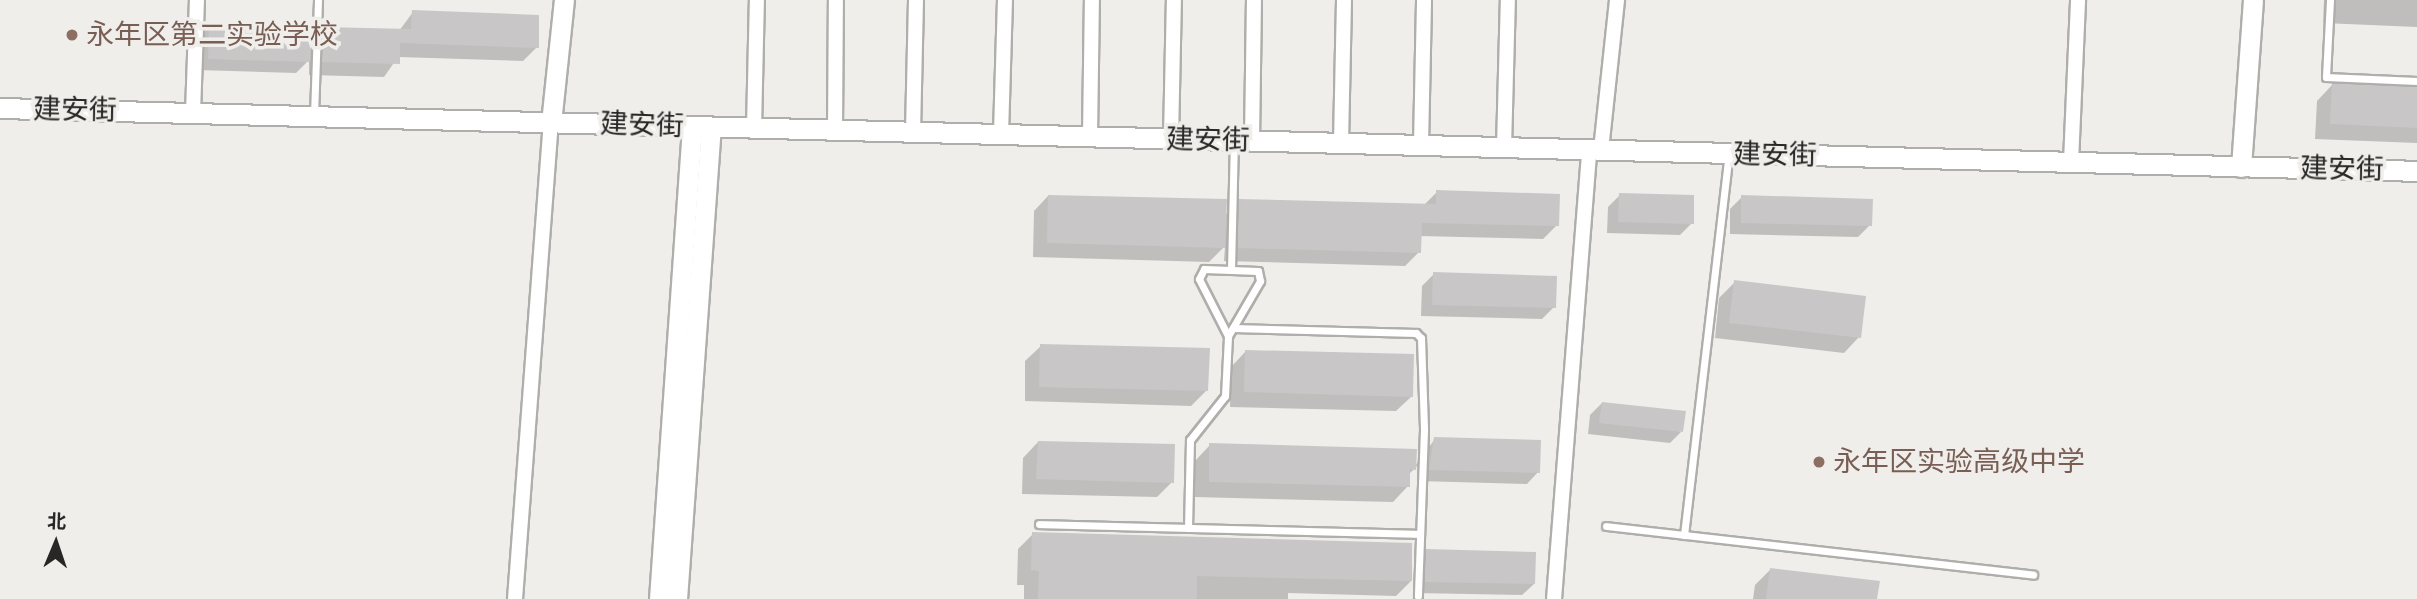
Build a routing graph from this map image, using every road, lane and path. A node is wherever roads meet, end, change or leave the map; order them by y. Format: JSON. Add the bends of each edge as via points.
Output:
{"nodes":[{"id":1,"x":197,"y":0,"type":"edge"},
{"id":2,"x":318,"y":0,"type":"edge"},
{"id":3,"x":564,"y":0,"type":"edge"},
{"id":4,"x":757,"y":0,"type":"edge"},
{"id":5,"x":836,"y":0,"type":"edge"},
{"id":6,"x":916,"y":0,"type":"edge"},
{"id":7,"x":1005,"y":0,"type":"edge"},
{"id":8,"x":1092,"y":0,"type":"edge"},
{"id":9,"x":1174,"y":0,"type":"edge"},
{"id":10,"x":1254,"y":0,"type":"edge"},
{"id":11,"x":1344,"y":0,"type":"edge"},
{"id":12,"x":1424,"y":0,"type":"edge"},
{"id":13,"x":1508,"y":0,"type":"edge"},
{"id":14,"x":1617,"y":0,"type":"edge"},
{"id":15,"x":2078,"y":0,"type":"edge"},
{"id":16,"x":2253,"y":0,"type":"edge"},
{"id":17,"x":2330,"y":0,"type":"edge"},
{"id":18,"x":2417,"y":81,"type":"edge"},
{"id":19,"x":0,"y":108,"type":"edge"},
{"id":20,"x":193,"y":114,"type":"junction"},
{"id":21,"x":314,"y":117,"type":"junction"},
{"id":22,"x":551,"y":123,"type":"junction"},
{"id":23,"x":701,"y":127,"type":"junction"},
{"id":24,"x":754,"y":128,"type":"junction"},
{"id":25,"x":835,"y":130,"type":"junction"},
{"id":26,"x":913,"y":132,"type":"junction"},
{"id":27,"x":1001,"y":134,"type":"junction"},
{"id":28,"x":1090,"y":137,"type":"junction"},
{"id":29,"x":1171,"y":139,"type":"junction"},
{"id":30,"x":1243,"y":141,"type":"junction"},
{"id":31,"x":1340,"y":143,"type":"junction"},
{"id":32,"x":1421,"y":145,"type":"junction"},
{"id":33,"x":1504,"y":148,"type":"junction"},
{"id":34,"x":1595,"y":150,"type":"junction"},
{"id":35,"x":1729,"y":153,"type":"junction"},
{"id":36,"x":2071,"y":162,"type":"junction"},
{"id":37,"x":2241,"y":167,"type":"junction"},
{"id":38,"x":2417,"y":171,"type":"edge"},
{"id":39,"x":1231,"y":270,"type":"junction"},
{"id":40,"x":1233,"y":328,"type":"junction"},
{"id":41,"x":1228,"y":336,"type":"junction"},
{"id":42,"x":1039,"y":524,"type":"dead end"},
{"id":43,"x":1606,"y":526,"type":"dead end"},
{"id":44,"x":1188,"y":528,"type":"junction"},
{"id":45,"x":1420,"y":534,"type":"junction"},
{"id":46,"x":1684,"y":535,"type":"junction"},
{"id":47,"x":2033,"y":575,"type":"dead end"},
{"id":48,"x":1418,"y":596,"type":"dead end"},
{"id":49,"x":515,"y":599,"type":"edge"},
{"id":50,"x":659,"y":599,"type":"edge"},
{"id":51,"x":677,"y":599,"type":"edge"},
{"id":52,"x":1554,"y":599,"type":"edge"}],
"edges":[{"from":1,"to":20,"type":"street"},
{"from":2,"to":21,"type":"lane"},
{"from":3,"to":22,"type":"main road"},
{"from":4,"to":24,"type":"street"},
{"from":5,"to":25,"type":"street"},
{"from":6,"to":26,"type":"street"},
{"from":7,"to":27,"type":"street"},
{"from":8,"to":28,"type":"street"},
{"from":9,"to":29,"type":"street"},
{"from":10,"to":30,"type":"street"},
{"from":11,"to":31,"type":"street"},
{"from":12,"to":32,"type":"street"},
{"from":13,"to":33,"type":"street"},
{"from":14,"to":34,"type":"street"},
{"from":15,"to":36,"type":"street"},
{"from":16,"to":37,"type":"main road"},
{"from":17,"to":18,"type":"lane","via":[[2326,77]]},
{"from":19,"to":20,"type":"main road","name":"建安街"},
{"from":20,"to":21,"type":"main road","name":"建安街"},
{"from":21,"to":22,"type":"main road","name":"建安街"},
{"from":22,"to":23,"type":"main road","name":"建安街"},
{"from":22,"to":49,"type":"street"},
{"from":23,"to":24,"type":"main road","name":"建安街"},
{"from":23,"to":50,"type":"main road"},
{"from":23,"to":51,"type":"main road"},
{"from":24,"to":25,"type":"main road","name":"建安街"},
{"from":25,"to":26,"type":"main road","name":"建安街"},
{"from":26,"to":27,"type":"main road","name":"建安街"},
{"from":27,"to":28,"type":"main road","name":"建安街"},
{"from":28,"to":29,"type":"main road","name":"建安街"},
{"from":29,"to":30,"type":"main road","name":"建安街"},
{"from":30,"to":31,"type":"main road","name":"建安街"},
{"from":30,"to":39,"type":"lane"},
{"from":31,"to":32,"type":"main road","name":"建安街"},
{"from":32,"to":33,"type":"main road","name":"建安街"},
{"from":33,"to":34,"type":"main road","name":"建安街"},
{"from":34,"to":35,"type":"main road","name":"建安街"},
{"from":34,"to":52,"type":"street"},
{"from":35,"to":36,"type":"main road","name":"建安街"},
{"from":35,"to":46,"type":"lane"},
{"from":36,"to":37,"type":"main road","name":"建安街"},
{"from":37,"to":38,"type":"main road","name":"建安街"},
{"from":39,"to":40,"type":"lane","via":[[1258,271],[1260,281]]},
{"from":39,"to":41,"type":"lane","via":[[1204,270],[1199,279]]},
{"from":40,"to":41,"type":"lane"},
{"from":40,"to":45,"type":"lane","via":[[1416,333],[1421,338]]},
{"from":41,"to":44,"type":"lane","via":[[1225,396],[1190,440]]},
{"from":42,"to":44,"type":"lane"},
{"from":43,"to":46,"type":"lane"},
{"from":44,"to":45,"type":"lane"},
{"from":45,"to":48,"type":"lane"},
{"from":46,"to":47,"type":"lane"}]}
